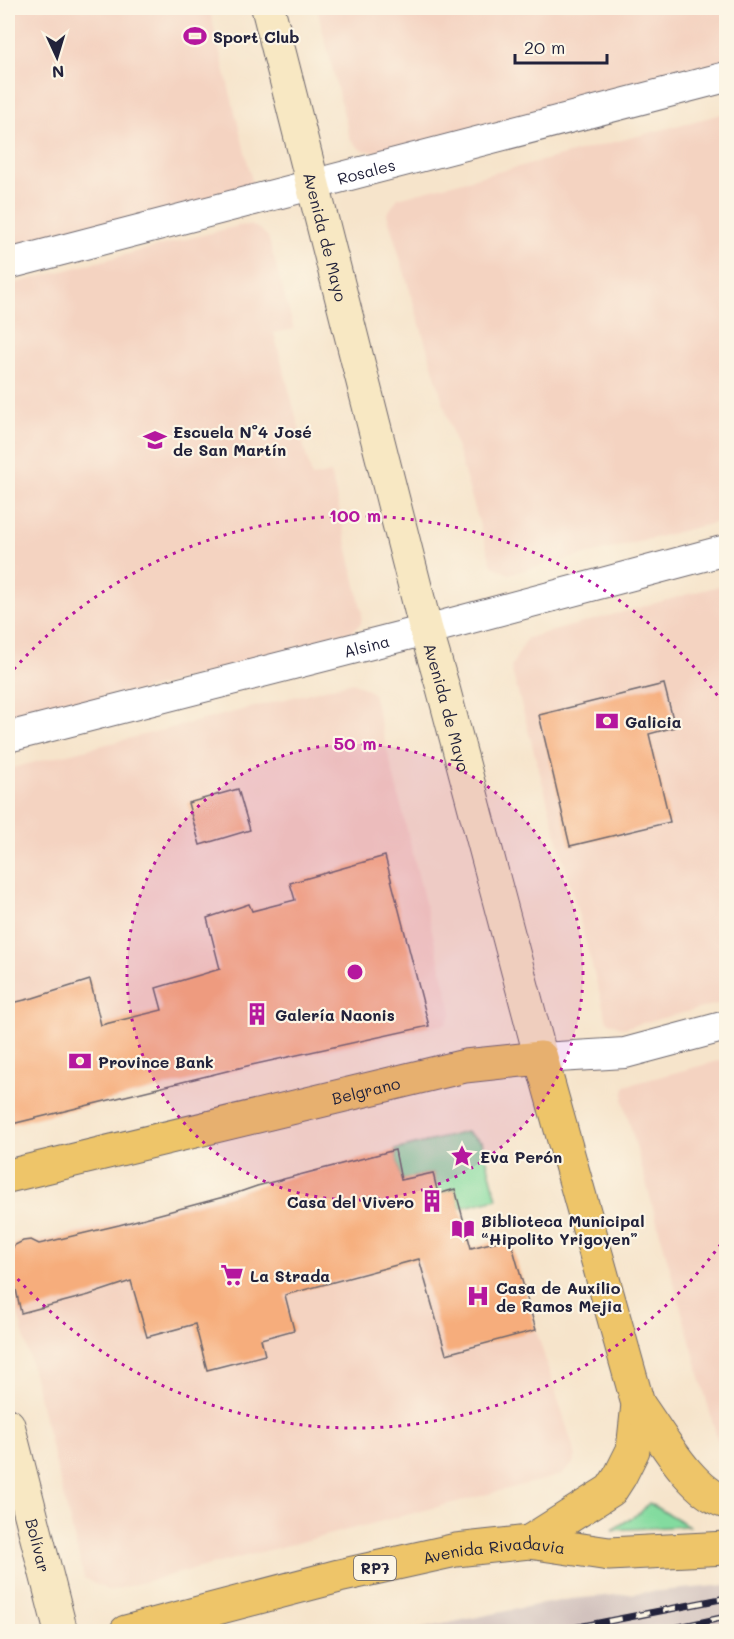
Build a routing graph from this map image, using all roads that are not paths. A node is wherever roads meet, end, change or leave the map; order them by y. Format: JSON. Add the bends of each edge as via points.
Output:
{"nodes":[{"id":1,"x":268,"y":8,"type":"edge"},
{"id":2,"x":726,"y":77,"type":"edge"},
{"id":3,"x":314,"y":184,"type":"junction"},
{"id":4,"x":8,"y":264,"type":"edge"},
{"id":5,"x":726,"y":549,"type":"edge"},
{"id":6,"x":426,"y":630,"type":"junction"},
{"id":7,"x":8,"y":737,"type":"edge"},
{"id":8,"x":726,"y":1026,"type":"edge"},
{"id":9,"x":541,"y":1058,"type":"junction"},
{"id":10,"x":8,"y":1176,"type":"edge"},
{"id":11,"x":638,"y":1404,"type":"junction"},
{"id":12,"x":8,"y":1425,"type":"edge"},
{"id":13,"x":726,"y":1502,"type":"edge"},
{"id":14,"x":529,"y":1542,"type":"junction"},
{"id":15,"x":726,"y":1548,"type":"edge"},
{"id":16,"x":62,"y":1632,"type":"edge"},
{"id":17,"x":126,"y":1632,"type":"edge"}],
"edges":[{"from":1,"to":3,"type":"main road","name":"Avenida de Mayo"},
{"from":2,"to":3,"type":"street","name":"Rosales"},
{"from":3,"to":4,"type":"street","name":"Rosales"},
{"from":3,"to":6,"type":"main road","name":"Avenida de Mayo"},
{"from":5,"to":6,"type":"street","name":"Alsina"},
{"from":6,"to":7,"type":"street","name":"Alsina"},
{"from":6,"to":9,"type":"main road","name":"Avenida de Mayo"},
{"from":8,"to":9,"type":"street","name":"Belgrano","via":[[625,1053]]},
{"from":9,"to":10,"type":"main road","name":"Belgrano","via":[[465,1066]]},
{"from":9,"to":11,"type":"main road","name":"Avenida de Mayo"},
{"from":11,"to":13,"type":"main road","name":"Avenida de Mayo","via":[[687,1474],[706,1493]]},
{"from":11,"to":14,"type":"main road","name":"Avenida de Mayo","via":[[633,1450],[611,1490]]},
{"from":12,"to":16,"type":"main road","name":"Bolívar"},
{"from":14,"to":15,"type":"main road","name":"Avenida Rivadavia","number":"RP7","via":[[609,1554]]},
{"from":14,"to":17,"type":"main road","name":"Avenida Rivadavia","number":"RP7","via":[[456,1550],[339,1576]]}]}
